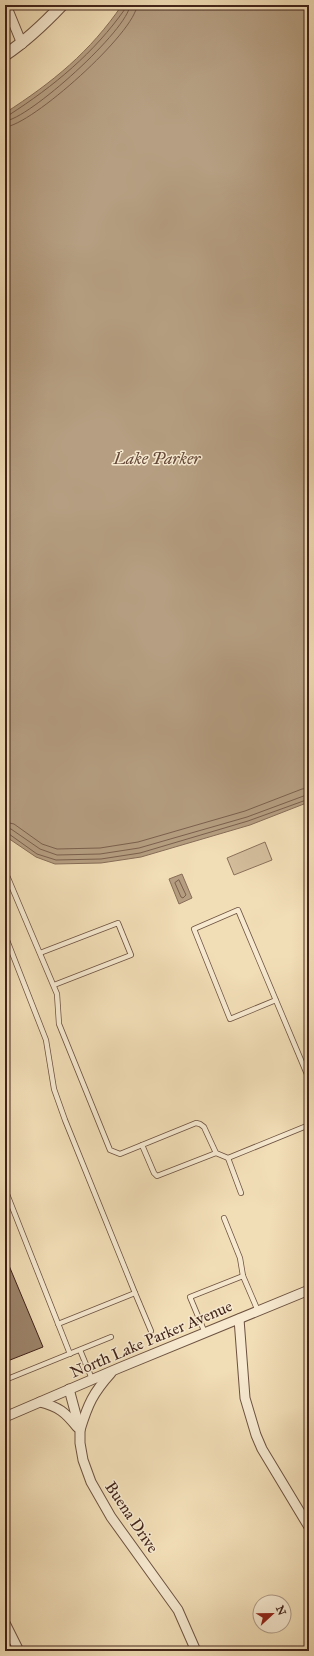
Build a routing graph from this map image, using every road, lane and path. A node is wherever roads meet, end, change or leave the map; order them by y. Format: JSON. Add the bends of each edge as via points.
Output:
{"nodes":[{"id":1,"x":6,"y":5,"type":"edge"},
{"id":2,"x":62,"y":5,"type":"edge"},
{"id":3,"x":22,"y":44,"type":"junction"},
{"id":4,"x":5,"y":55,"type":"edge"},
{"id":5,"x":5,"y":871,"type":"edge"},
{"id":6,"x":5,"y":935,"type":"edge"},
{"id":7,"x":40,"y":953,"type":"junction"},
{"id":8,"x":54,"y":985,"type":"junction"},
{"id":9,"x":276,"y":1000,"type":"junction"},
{"id":10,"x":309,"y":1079,"type":"edge"},
{"id":11,"x":309,"y":1126,"type":"edge"},
{"id":12,"x":142,"y":1145,"type":"junction"},
{"id":13,"x":216,"y":1153,"type":"junction"},
{"id":14,"x":228,"y":1158,"type":"junction"},
{"id":15,"x":5,"y":1190,"type":"edge"},
{"id":16,"x":241,"y":1193,"type":"dead end"},
{"id":17,"x":224,"y":1218,"type":"dead end"},
{"id":18,"x":243,"y":1276,"type":"junction"},
{"id":19,"x":309,"y":1290,"type":"edge"},
{"id":20,"x":135,"y":1293,"type":"junction"},
{"id":21,"x":258,"y":1311,"type":"junction"},
{"id":22,"x":239,"y":1319,"type":"junction"},
{"id":23,"x":58,"y":1324,"type":"junction"},
{"id":24,"x":152,"y":1331,"type":"dead end"},
{"id":25,"x":205,"y":1333,"type":"junction"},
{"id":26,"x":111,"y":1337,"type":"dead end"},
{"id":27,"x":80,"y":1350,"type":"junction"},
{"id":28,"x":70,"y":1354,"type":"junction"},
{"id":29,"x":114,"y":1370,"type":"junction"},
{"id":30,"x":92,"y":1379,"type":"junction"},
{"id":31,"x":5,"y":1380,"type":"edge"},
{"id":32,"x":69,"y":1389,"type":"junction"},
{"id":33,"x":40,"y":1402,"type":"junction"},
{"id":34,"x":5,"y":1417,"type":"edge"},
{"id":35,"x":80,"y":1430,"type":"junction"},
{"id":36,"x":309,"y":1528,"type":"edge"},
{"id":37,"x":5,"y":1624,"type":"edge"},
{"id":38,"x":19,"y":1651,"type":"edge"},
{"id":39,"x":196,"y":1651,"type":"edge"}],
"edges":[{"from":1,"to":3,"type":"street"},
{"from":2,"to":3,"type":"street"},
{"from":3,"to":4,"type":"street"},
{"from":5,"to":7,"type":"lane"},
{"from":6,"to":20,"type":"lane","via":[[46,1040],[54,1089],[65,1120]]},
{"from":7,"to":8,"type":"lane"},
{"from":7,"to":8,"type":"lane","via":[[118,923],[131,954]]},
{"from":8,"to":12,"type":"lane","via":[[58,994],[59,1024],[110,1150],[120,1154]]},
{"from":9,"to":9,"type":"lane","via":[[238,910],[194,930],[230,1019]]},
{"from":9,"to":10,"type":"lane"},
{"from":11,"to":14,"type":"lane"},
{"from":12,"to":13,"type":"lane","via":[[196,1123],[204,1127]]},
{"from":12,"to":13,"type":"lane","via":[[156,1176]]},
{"from":13,"to":14,"type":"lane"},
{"from":14,"to":16,"type":"lane"},
{"from":15,"to":23,"type":"lane"},
{"from":17,"to":18,"type":"lane","via":[[240,1258]]},
{"from":18,"to":21,"type":"lane"},
{"from":18,"to":25,"type":"lane","via":[[190,1297]]},
{"from":19,"to":21,"type":"street","name":"North Lake Parker Avenue"},
{"from":20,"to":23,"type":"lane"},
{"from":20,"to":24,"type":"lane"},
{"from":21,"to":22,"type":"street","name":"North Lake Parker Avenue"},
{"from":22,"to":25,"type":"street","name":"North Lake Parker Avenue"},
{"from":22,"to":36,"type":"street","via":[[245,1398],[256,1435],[262,1450]]},
{"from":23,"to":28,"type":"lane"},
{"from":25,"to":29,"type":"street","name":"North Lake Parker Avenue"},
{"from":26,"to":27,"type":"lane"},
{"from":27,"to":28,"type":"lane"},
{"from":27,"to":30,"type":"lane"},
{"from":28,"to":31,"type":"lane"},
{"from":29,"to":30,"type":"street","name":"North Lake Parker Avenue"},
{"from":29,"to":35,"type":"street","via":[[90,1399]]},
{"from":30,"to":32,"type":"street","name":"North Lake Parker Avenue"},
{"from":32,"to":33,"type":"street","name":"North Lake Parker Avenue"},
{"from":32,"to":35,"type":"street","name":"Buena Drive"},
{"from":33,"to":34,"type":"street","name":"North Lake Parker Avenue"},
{"from":33,"to":35,"type":"street","via":[[56,1406]]},
{"from":35,"to":39,"type":"street","name":"Buena Drive","via":[[83,1460],[100,1500],[178,1610]]},
{"from":37,"to":38,"type":"street"}]}
